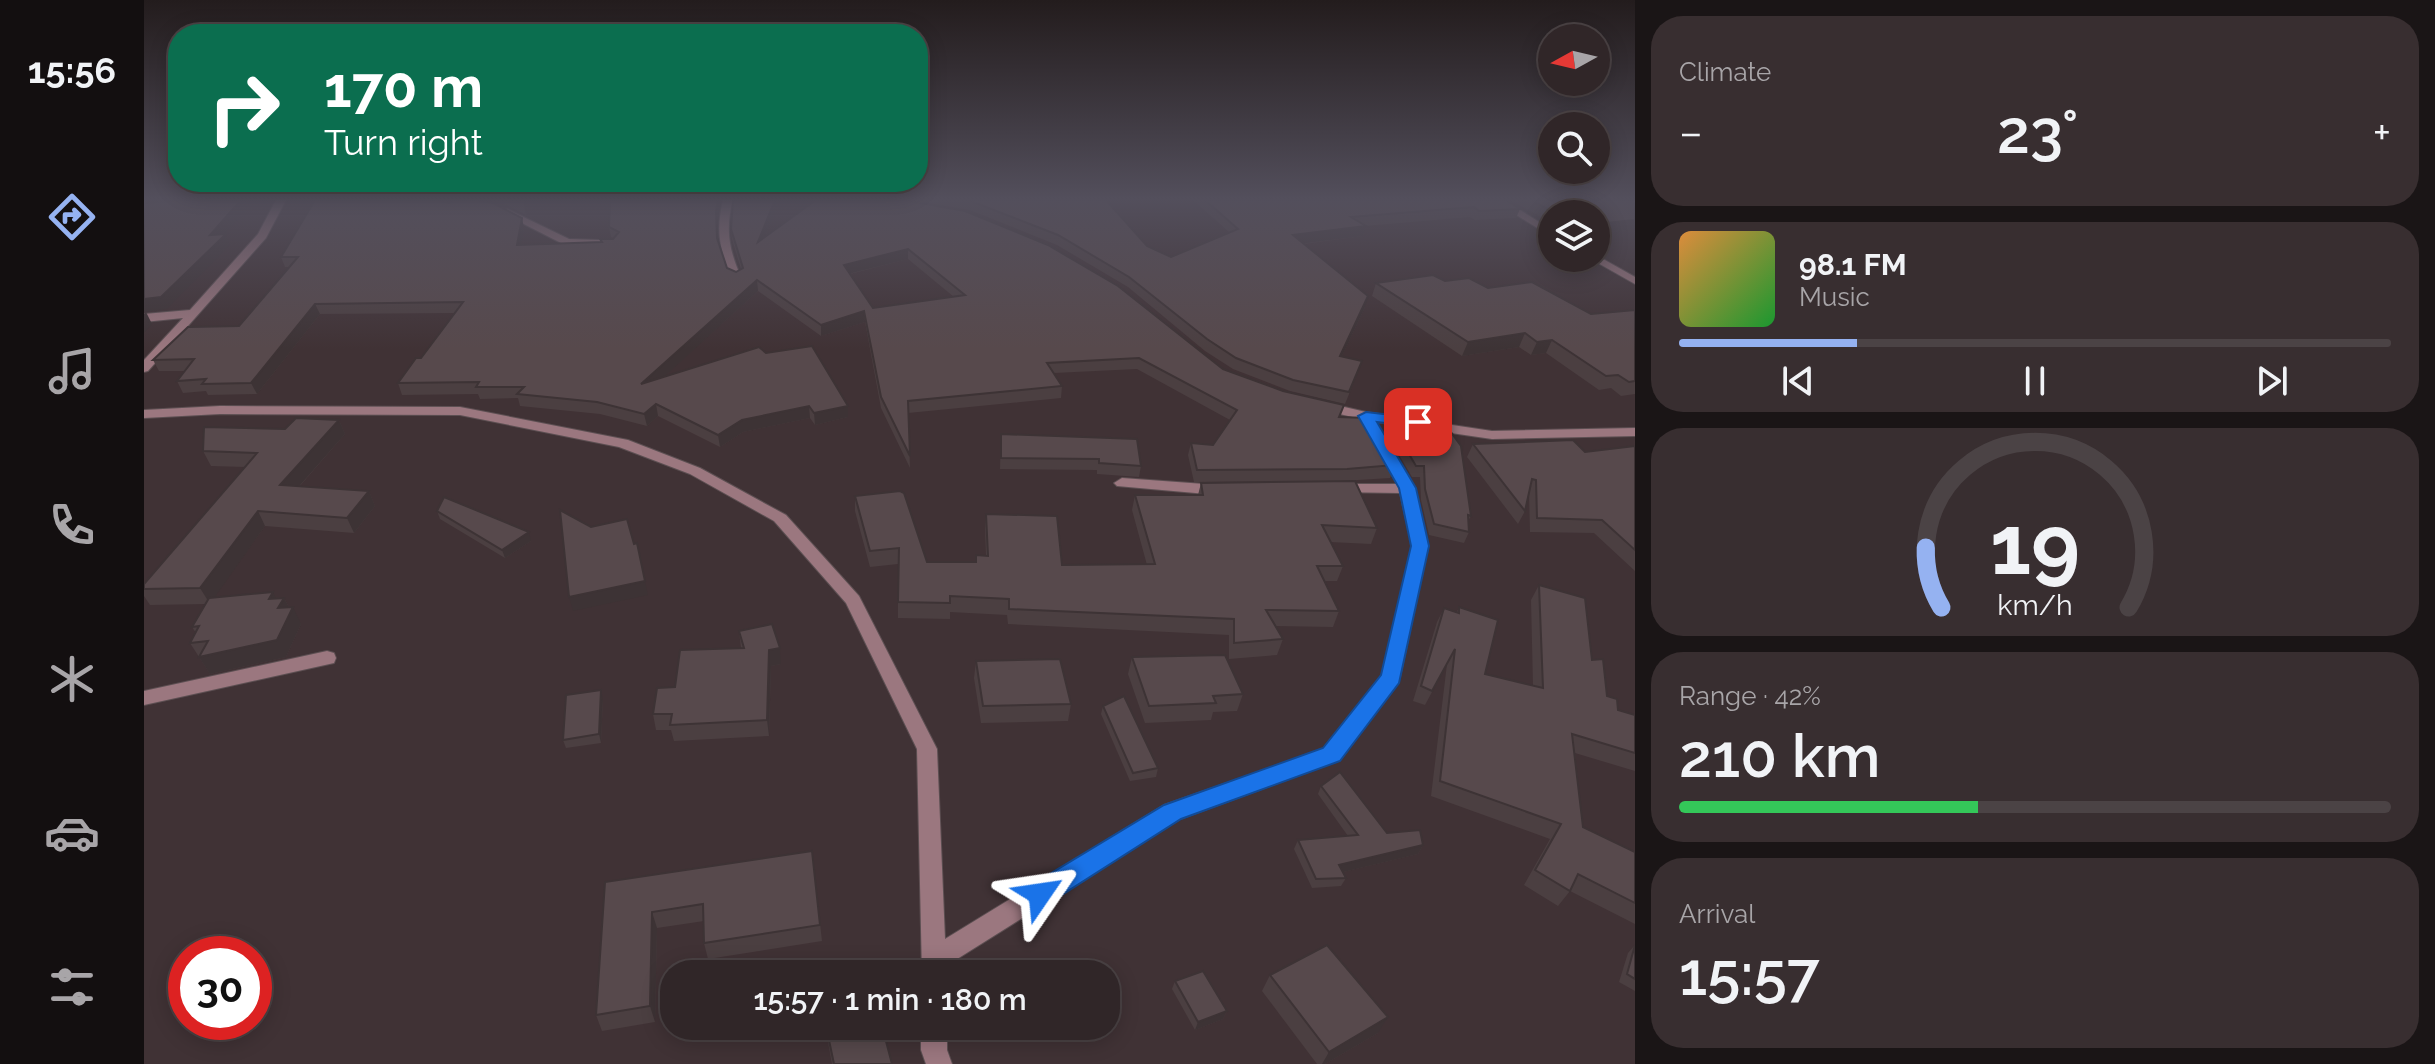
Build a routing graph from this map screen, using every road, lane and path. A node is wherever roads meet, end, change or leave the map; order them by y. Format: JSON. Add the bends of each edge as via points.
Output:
{"nodes":[{"id":1,"x":250,"y":250,"type":"edge"},
{"id":2,"x":725,"y":250,"type":"edge"},
{"id":3,"x":1610,"y":267,"type":"edge"},
{"id":4,"x":736,"y":277,"type":"edge"},
{"id":5,"x":1635,"y":281,"type":"edge"},
{"id":6,"x":193,"y":313,"type":"junction"},
{"id":7,"x":144,"y":318,"type":"edge"},
{"id":8,"x":144,"y":368,"type":"edge"},
{"id":9,"x":1312,"y":403,"type":"edge"},
{"id":10,"x":144,"y":414,"type":"edge"},
{"id":11,"x":1366,"y":416,"type":"junction"},
{"id":12,"x":1632,"y":435,"type":"edge"},
{"id":13,"x":1122,"y":483,"type":"dead end"},
{"id":14,"x":1407,"y":488,"type":"junction"},
{"id":15,"x":1323,"y":489,"type":"edge"},
{"id":16,"x":1237,"y":490,"type":"edge"},
{"id":17,"x":327,"y":658,"type":"dead end"},
{"id":18,"x":144,"y":698,"type":"edge"},
{"id":19,"x":934,"y":960,"type":"edge"},
{"id":20,"x":945,"y":960,"type":"edge"},
{"id":21,"x":934,"y":1040,"type":"edge"},
{"id":22,"x":939,"y":1064,"type":"edge"}],
"edges":[{"from":1,"to":6,"type":"street"},
{"from":2,"to":4,"type":"street"},
{"from":3,"to":5,"type":"street"},
{"from":6,"to":7,"type":"street"},
{"from":6,"to":8,"type":"street"},
{"from":9,"to":11,"type":"street"},
{"from":10,"to":19,"type":"street","via":[[234,409],[460,411],[623,443],[695,471],[780,518],[853,600],[927,749]]},
{"from":11,"to":12,"type":"street","via":[[1492,435]]},
{"from":11,"to":14,"type":"street"},
{"from":13,"to":16,"type":"street"},
{"from":14,"to":15,"type":"street"},
{"from":14,"to":20,"type":"street","via":[[1420,546],[1391,677],[1331,755],[1172,812]]},
{"from":17,"to":18,"type":"street"},
{"from":21,"to":22,"type":"street"}]}
